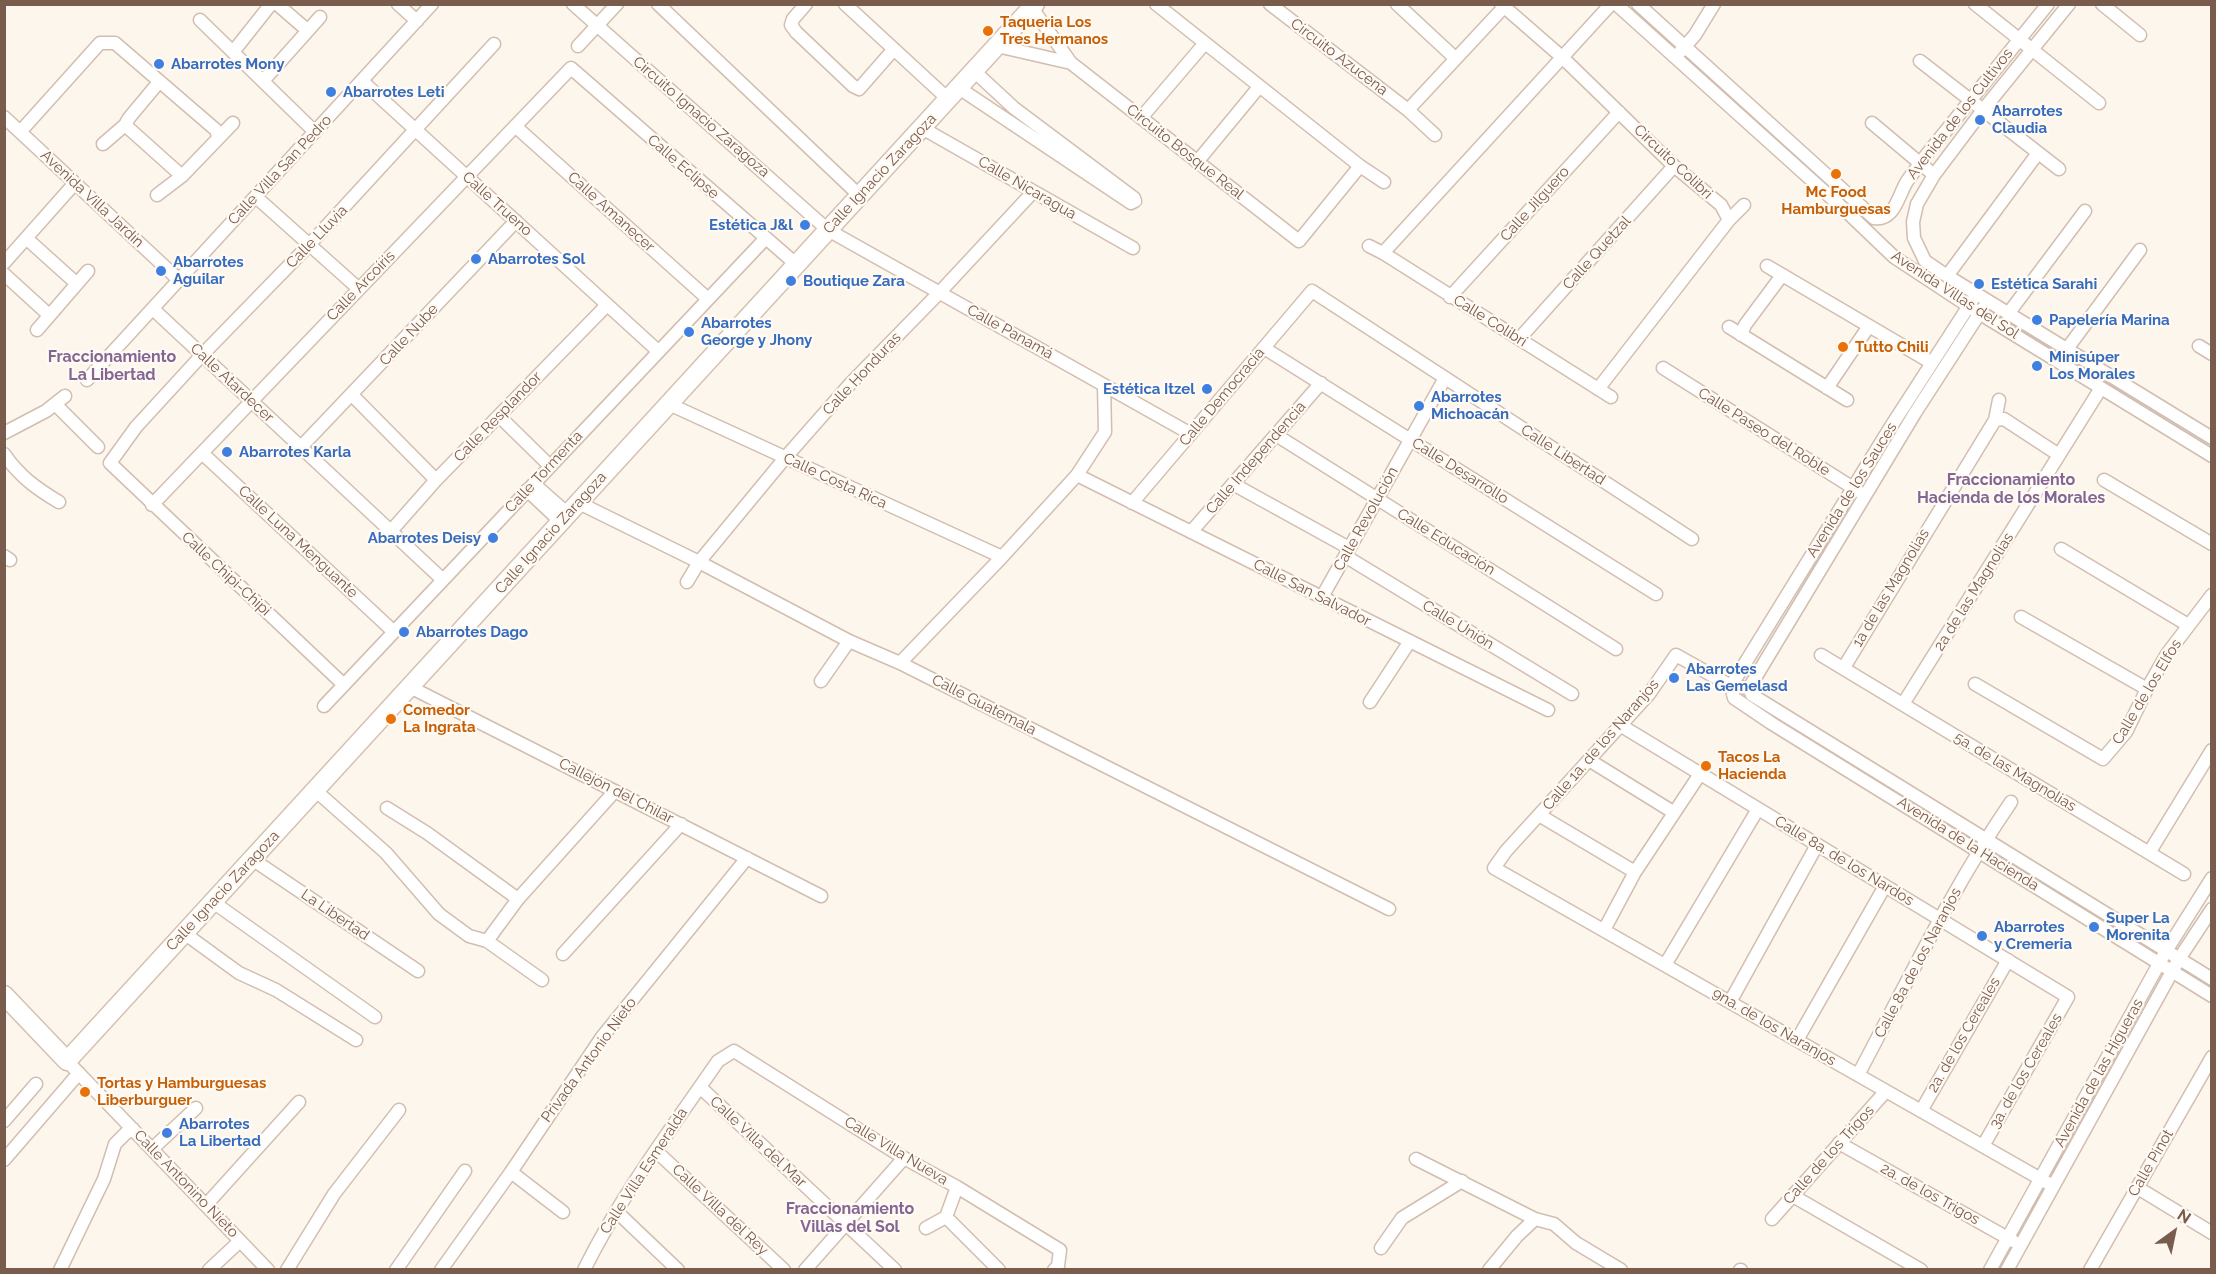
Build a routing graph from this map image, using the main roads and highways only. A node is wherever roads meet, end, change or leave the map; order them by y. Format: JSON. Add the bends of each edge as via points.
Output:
{"nodes":[{"id":1,"x":1033,"y":6,"type":"edge"},
{"id":2,"x":4,"y":995,"type":"edge"},
{"id":3,"x":73,"y":1067,"type":"joint"}],
"edges":[{"from":1,"to":3,"type":"main road","name":"Calle Ignacio Zaragoza","via":[[184,933]]},
{"from":2,"to":3,"type":"main road","name":"Calle Antonino Nieto"}]}
